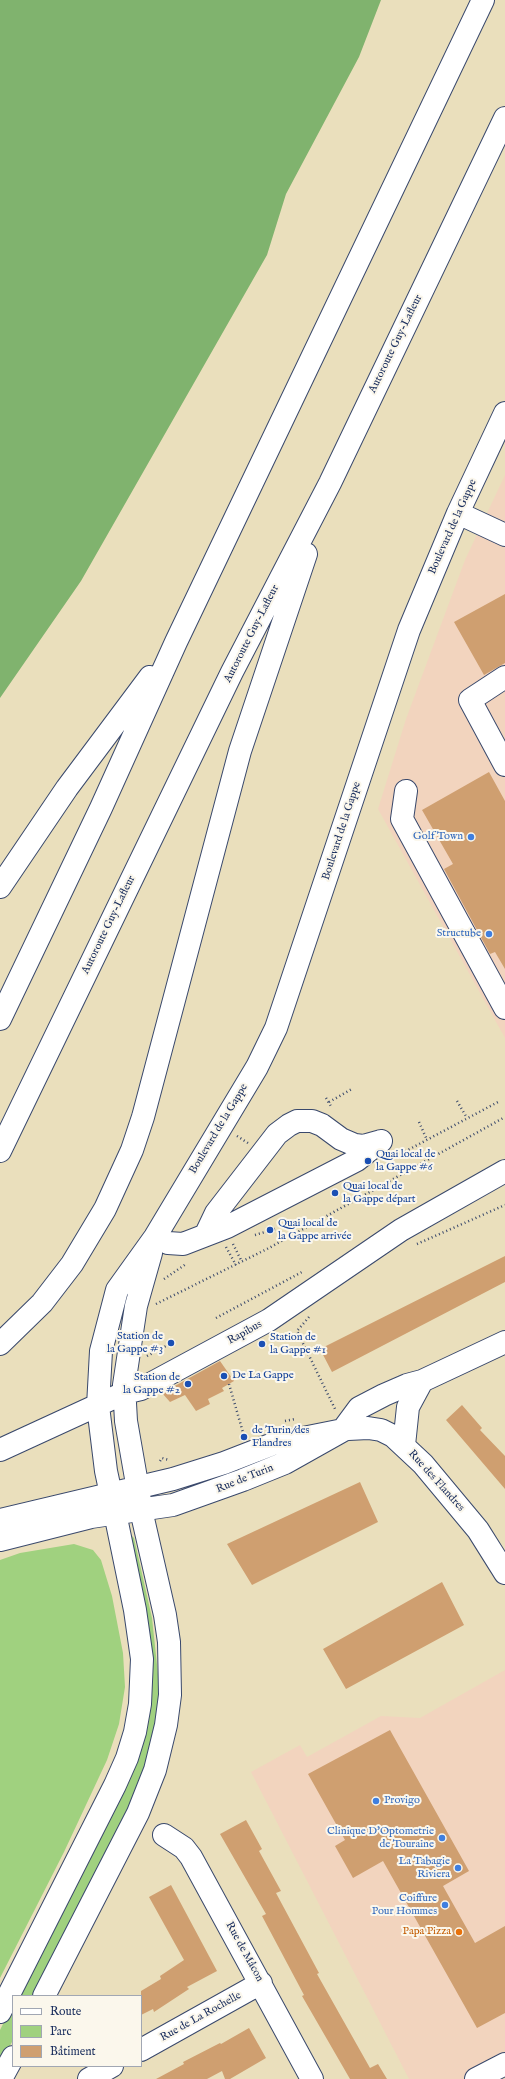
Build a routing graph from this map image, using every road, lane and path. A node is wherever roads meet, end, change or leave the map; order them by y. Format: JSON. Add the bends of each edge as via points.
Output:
{"nodes":[{"id":1,"x":483,"y":0,"type":"edge"},
{"id":2,"x":505,"y":118,"type":"edge"},
{"id":3,"x":505,"y":413,"type":"edge"},
{"id":4,"x":330,"y":483,"type":"junction"},
{"id":5,"x":458,"y":513,"type":"junction"},
{"id":6,"x":505,"y":535,"type":"edge"},
{"id":7,"x":176,"y":642,"type":"junction"},
{"id":8,"x":505,"y":677,"type":"edge"},
{"id":9,"x":505,"y":765,"type":"edge"},
{"id":10,"x":406,"y":791,"type":"dead end"},
{"id":11,"x":0,"y":887,"type":"edge"},
{"id":12,"x":505,"y":1008,"type":"edge"},
{"id":13,"x":0,"y":1019,"type":"edge"},
{"id":14,"x":352,"y":1089,"type":"dead end"},
{"id":15,"x":457,"y":1101,"type":"dead end"},
{"id":16,"x":329,"y":1102,"type":"dead end"},
{"id":17,"x":505,"y":1117,"type":"edge"},
{"id":18,"x":467,"y":1118,"type":"dead end"},
{"id":19,"x":418,"y":1122,"type":"dead end"},
{"id":20,"x":427,"y":1140,"type":"dead end"},
{"id":21,"x":0,"y":1151,"type":"edge"},
{"id":22,"x":505,"y":1171,"type":"edge"},
{"id":23,"x":505,"y":1205,"type":"edge"},
{"id":24,"x":206,"y":1234,"type":"junction"},
{"id":25,"x":156,"y":1237,"type":"junction"},
{"id":26,"x":232,"y":1243,"type":"dead end"},
{"id":27,"x":225,"y":1245,"type":"dead end"},
{"id":28,"x":412,"y":1247,"type":"dead end"},
{"id":29,"x":242,"y":1262,"type":"junction"},
{"id":30,"x":236,"y":1265,"type":"junction"},
{"id":31,"x":302,"y":1272,"type":"dead end"},
{"id":32,"x":150,"y":1303,"type":"dead end"},
{"id":33,"x":310,"y":1316,"type":"dead end"},
{"id":34,"x":216,"y":1318,"type":"dead end"},
{"id":35,"x":505,"y":1342,"type":"edge"},
{"id":36,"x":0,"y":1344,"type":"edge"},
{"id":37,"x":168,"y":1345,"type":"dead end"},
{"id":38,"x":140,"y":1361,"type":"dead end"},
{"id":39,"x":422,"y":1381,"type":"junction"},
{"id":40,"x":229,"y":1384,"type":"dead end"},
{"id":41,"x":124,"y":1394,"type":"junction"},
{"id":42,"x":98,"y":1406,"type":"junction"},
{"id":43,"x":336,"y":1409,"type":"dead end"},
{"id":44,"x":342,"y":1431,"type":"junction"},
{"id":45,"x":244,"y":1437,"type":"dead end"},
{"id":46,"x":404,"y":1445,"type":"junction"},
{"id":47,"x":0,"y":1450,"type":"edge"},
{"id":48,"x":137,"y":1487,"type":"junction"},
{"id":49,"x":113,"y":1503,"type":"junction"},
{"id":50,"x":141,"y":1510,"type":"junction"},
{"id":51,"x":0,"y":1520,"type":"edge"},
{"id":52,"x":0,"y":1540,"type":"edge"},
{"id":53,"x":505,"y":1573,"type":"edge"},
{"id":54,"x":164,"y":1834,"type":"dead end"},
{"id":55,"x":261,"y":1983,"type":"junction"},
{"id":56,"x":45,"y":1995,"type":"edge"},
{"id":57,"x":0,"y":2012,"type":"edge"},
{"id":58,"x":142,"y":2049,"type":"edge"},
{"id":59,"x":12,"y":2059,"type":"edge"},
{"id":60,"x":505,"y":2064,"type":"edge"},
{"id":61,"x":110,"y":2067,"type":"edge"},
{"id":62,"x":1,"y":2079,"type":"edge"},
{"id":63,"x":89,"y":2079,"type":"edge"},
{"id":64,"x":312,"y":2079,"type":"edge"},
{"id":65,"x":476,"y":2079,"type":"edge"}],
"edges":[{"from":1,"to":7,"type":"main road"},
{"from":2,"to":4,"type":"main road","name":"Autoroute Guy-Lafleur"},
{"from":3,"to":5,"type":"main road","name":"Boulevard de la Gappe"},
{"from":4,"to":21,"type":"main road","name":"Autoroute Guy-Lafleur","via":[[232,672]]},
{"from":4,"to":36,"type":"main road","via":[[238,758],[148,1100],[132,1150],[113,1194],[75,1260],[42,1303]]},
{"from":5,"to":6,"type":"main road"},
{"from":5,"to":25,"type":"main road","name":"Boulevard de la Gappe","via":[[402,651],[276,1028],[257,1067]]},
{"from":7,"to":11,"type":"main road","via":[[67,788]]},
{"from":7,"to":13,"type":"main road","via":[[101,808]]},
{"from":8,"to":9,"type":"main road","via":[[470,700]]},
{"from":10,"to":12,"type":"main road","via":[[402,819]]},
{"from":14,"to":16,"type":"path"},
{"from":15,"to":18,"type":"path"},
{"from":17,"to":29,"type":"path"},
{"from":19,"to":20,"type":"path"},
{"from":22,"to":41,"type":"main road","name":"Rapibus","via":[[407,1226],[269,1320],[141,1389]]},
{"from":23,"to":28,"type":"path"},
{"from":24,"to":24,"type":"main road","via":[[216,1213],[277,1134],[289,1125],[297,1121],[312,1121],[355,1145],[363,1146],[381,1141],[357,1160],[227,1227]]},
{"from":24,"to":25,"type":"main road","via":[[178,1245]]},
{"from":25,"to":41,"type":"main road","name":"Boulevard de la Gappe","via":[[136,1306]]},
{"from":25,"to":42,"type":"main road","name":"Boulevard de la Gappe","via":[[117,1290],[101,1351]]},
{"from":26,"to":29,"type":"path"},
{"from":27,"to":30,"type":"path"},
{"from":29,"to":30,"type":"path"},
{"from":30,"to":32,"type":"path","via":[[162,1302]]},
{"from":31,"to":34,"type":"path"},
{"from":33,"to":43,"type":"path","via":[[297,1331]]},
{"from":35,"to":39,"type":"main road","name":"Rue de Turin"},
{"from":37,"to":38,"type":"path"},
{"from":39,"to":44,"type":"main road","name":"Rue de Turin","via":[[406,1385],[359,1408]]},
{"from":39,"to":46,"type":"main road","via":[[408,1407]]},
{"from":40,"to":45,"type":"path"},
{"from":41,"to":42,"type":"main road","name":"Rapibus"},
{"from":41,"to":48,"type":"main road","name":"Boulevard de la Gappe"},
{"from":42,"to":47,"type":"main road","name":"Rapibus"},
{"from":42,"to":49,"type":"main road","name":"Boulevard de la Gappe"},
{"from":44,"to":46,"type":"main road","name":"Rue des Flandres","via":[[376,1429],[388,1433]]},
{"from":44,"to":48,"type":"main road","name":"Rue de Turin","via":[[273,1444],[199,1472]]},
{"from":44,"to":50,"type":"main road","name":"Rue de Turin","via":[[285,1463],[243,1480],[173,1505]]},
{"from":46,"to":53,"type":"main road","name":"Rue des Flandres","via":[[471,1521]]},
{"from":48,"to":49,"type":"main road","name":"Rue de Turin"},
{"from":48,"to":50,"type":"main road","name":"Boulevard de la Gappe"},
{"from":49,"to":50,"type":"main road","name":"Rue de Turin"},
{"from":49,"to":51,"type":"main road"},
{"from":49,"to":52,"type":"main road","via":[[91,1517]]},
{"from":49,"to":57,"type":"main road","name":"Boulevard de la Gappe","via":[[136,1615],[142,1659],[140,1704],[135,1732],[115,1785]]},
{"from":50,"to":56,"type":"main road","name":"Boulevard de la Gappe","via":[[169,1642],[170,1695],[166,1725],[157,1763],[144,1798]]},
{"from":54,"to":55,"type":"main road","name":"Rue de Mâcon","via":[[184,1848],[191,1857]]},
{"from":55,"to":58,"type":"main road","name":"Rue de La Rochelle"},
{"from":55,"to":64,"type":"main road","name":"Rue de Mâcon"},
{"from":59,"to":62,"type":"main road"},
{"from":60,"to":65,"type":"main road"},
{"from":61,"to":63,"type":"main road"}]}
